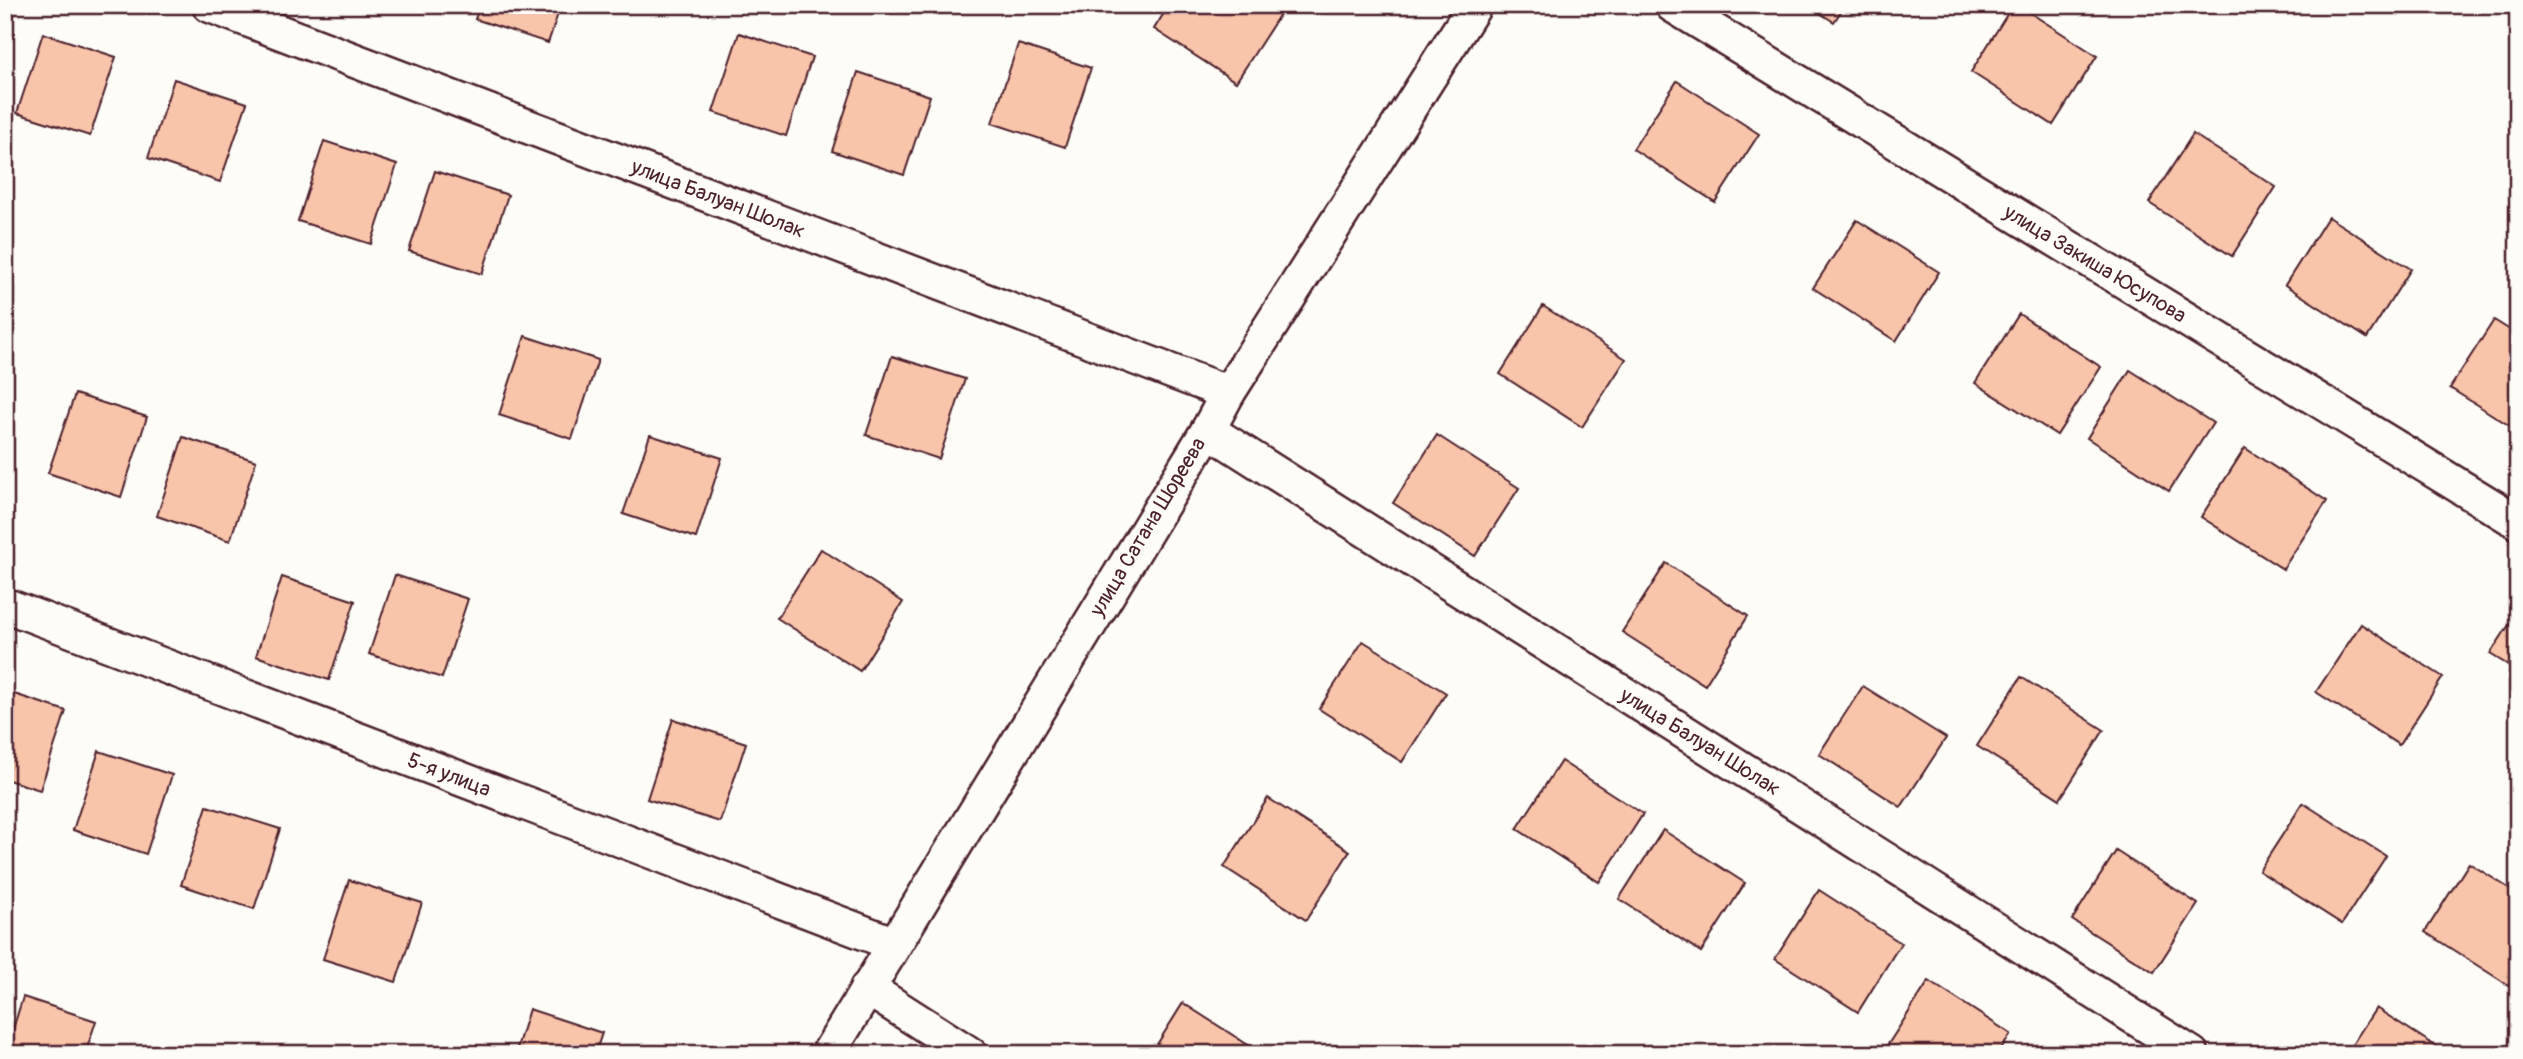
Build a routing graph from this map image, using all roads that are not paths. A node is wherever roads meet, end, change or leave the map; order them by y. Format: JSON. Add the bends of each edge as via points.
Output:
{"nodes":[{"id":1,"x":209,"y":5,"type":"edge"},
{"id":2,"x":1475,"y":5,"type":"edge"},
{"id":3,"x":1672,"y":5,"type":"edge"},
{"id":4,"x":1227,"y":393,"type":"junction"},
{"id":5,"x":1208,"y":430,"type":"junction"},
{"id":6,"x":2518,"y":522,"type":"edge"},
{"id":7,"x":5,"y":605,"type":"edge"},
{"id":8,"x":894,"y":944,"type":"junction"},
{"id":9,"x":867,"y":988,"type":"junction"},
{"id":10,"x":828,"y":1054,"type":"edge"},
{"id":11,"x":970,"y":1054,"type":"edge"},
{"id":12,"x":2192,"y":1054,"type":"edge"}],
"edges":[{"from":1,"to":4,"type":"street","name":"улица Балуан Шолак"},
{"from":2,"to":4,"type":"street","name":"улица Сатана Шореева"},
{"from":3,"to":6,"type":"street","name":"улица Закиша Юсупова"},
{"from":4,"to":5,"type":"street","name":"улица Сатана Шореева"},
{"from":5,"to":8,"type":"street","name":"улица Сатана Шореева"},
{"from":5,"to":12,"type":"street","name":"улица Балуан Шолак"},
{"from":7,"to":8,"type":"street","name":"5-я улица"},
{"from":8,"to":9,"type":"street","name":"улица Сатана Шореева"},
{"from":9,"to":10,"type":"street","name":"улица Сатана Шореева"},
{"from":9,"to":11,"type":"street"}]}
